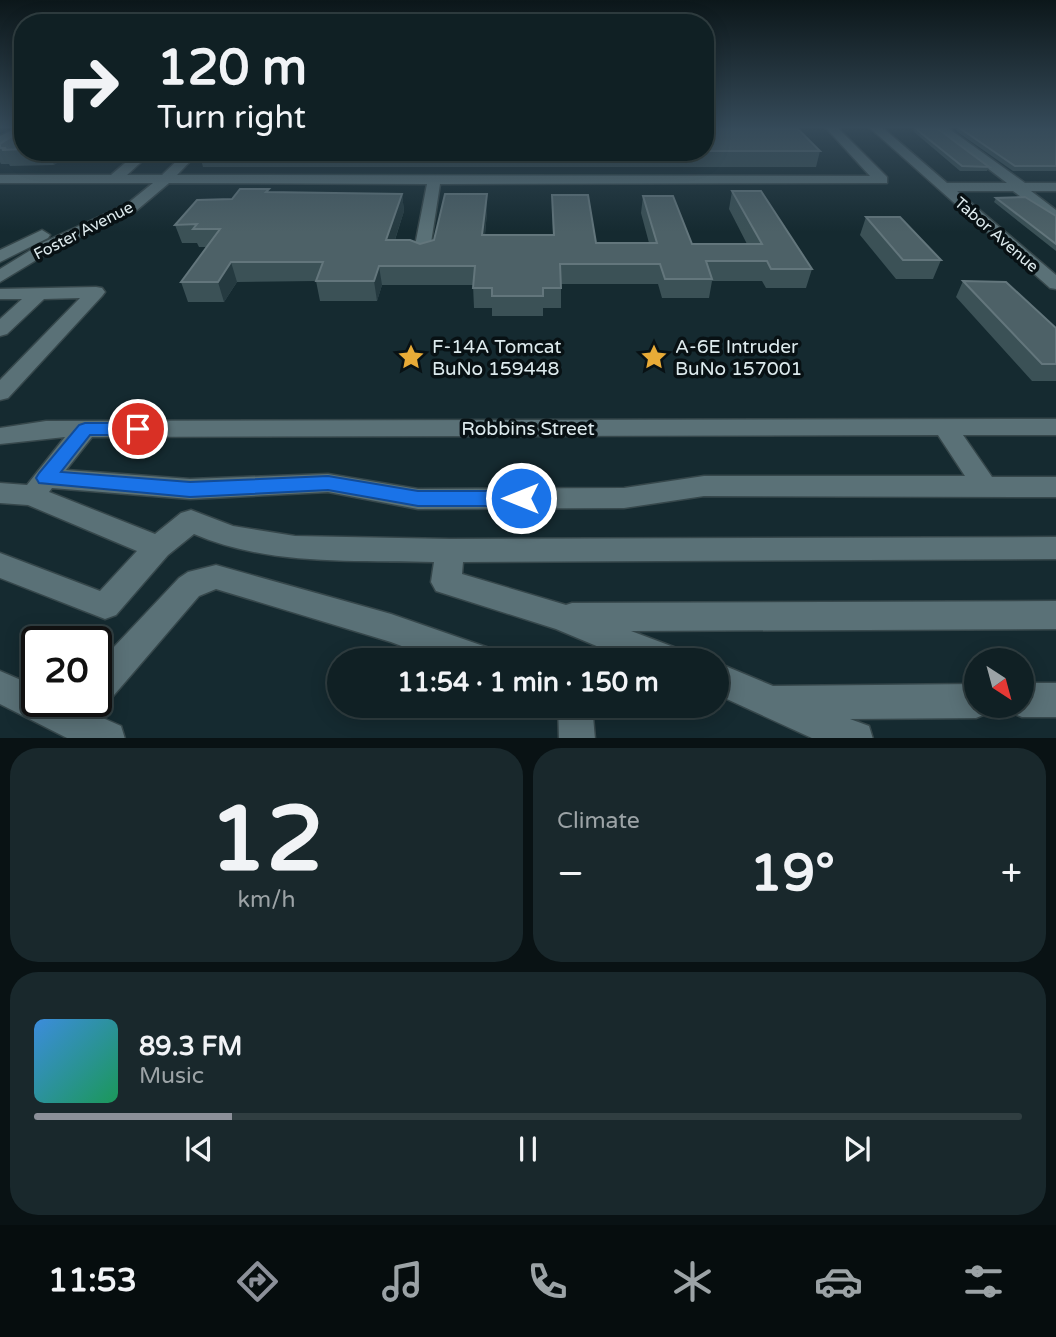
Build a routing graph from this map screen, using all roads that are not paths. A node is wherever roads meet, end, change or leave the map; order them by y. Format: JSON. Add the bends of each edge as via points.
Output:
{"nodes":[{"id":1,"x":134,"y":162,"type":"edge"},
{"id":2,"x":182,"y":162,"type":"edge"},
{"id":3,"x":865,"y":162,"type":"edge"},
{"id":4,"x":915,"y":162,"type":"edge"},
{"id":5,"x":986,"y":162,"type":"edge"},
{"id":6,"x":0,"y":179,"type":"edge"},
{"id":7,"x":113,"y":180,"type":"junction"},
{"id":8,"x":141,"y":180,"type":"junction"},
{"id":9,"x":164,"y":180,"type":"junction"},
{"id":10,"x":434,"y":180,"type":"junction"},
{"id":11,"x":943,"y":187,"type":"junction"},
{"id":12,"x":1019,"y":187,"type":"junction"},
{"id":13,"x":1056,"y":187,"type":"edge"},
{"id":14,"x":1056,"y":217,"type":"edge"},
{"id":15,"x":421,"y":256,"type":"edge"},
{"id":16,"x":0,"y":257,"type":"edge"},
{"id":17,"x":0,"y":277,"type":"edge"},
{"id":18,"x":1056,"y":284,"type":"edge"},
{"id":19,"x":39,"y":293,"type":"junction"},
{"id":20,"x":0,"y":294,"type":"edge"},
{"id":21,"x":0,"y":330,"type":"edge"},
{"id":22,"x":9,"y":373,"type":"edge"},
{"id":23,"x":0,"y":393,"type":"edge"},
{"id":24,"x":1056,"y":427,"type":"edge"},
{"id":25,"x":85,"y":429,"type":"junction"},
{"id":26,"x":946,"y":429,"type":"junction"},
{"id":27,"x":0,"y":436,"type":"edge"},
{"id":28,"x":38,"y":486,"type":"junction"},
{"id":29,"x":985,"y":486,"type":"junction"},
{"id":30,"x":1056,"y":487,"type":"edge"},
{"id":31,"x":0,"y":494,"type":"edge"},
{"id":32,"x":158,"y":547,"type":"junction"},
{"id":33,"x":1056,"y":548,"type":"edge"},
{"id":34,"x":450,"y":551,"type":"junction"},
{"id":35,"x":0,"y":565,"type":"edge"},
{"id":36,"x":1056,"y":615,"type":"edge"},
{"id":37,"x":560,"y":617,"type":"junction"},
{"id":38,"x":447,"y":648,"type":"edge"},
{"id":39,"x":638,"y":648,"type":"edge"},
{"id":40,"x":112,"y":672,"type":"edge"},
{"id":41,"x":729,"y":683,"type":"edge"},
{"id":42,"x":0,"y":687,"type":"edge"},
{"id":43,"x":21,"y":694,"type":"edge"},
{"id":44,"x":1034,"y":700,"type":"edge"},
{"id":45,"x":1056,"y":700,"type":"edge"},
{"id":46,"x":964,"y":701,"type":"edge"},
{"id":47,"x":775,"y":702,"type":"junction"},
{"id":48,"x":84,"y":717,"type":"edge"},
{"id":49,"x":576,"y":718,"type":"edge"},
{"id":50,"x":108,"y":738,"type":"edge"},
{"id":51,"x":577,"y":738,"type":"edge"},
{"id":52,"x":856,"y":738,"type":"edge"}],
"edges":[{"from":1,"to":7,"type":"street"},
{"from":2,"to":9,"type":"street","name":"Foster Avenue"},
{"from":3,"to":10,"type":"street","via":[[882,180]]},
{"from":4,"to":11,"type":"street","name":"Tabor Avenue"},
{"from":5,"to":12,"type":"street"},
{"from":6,"to":7,"type":"street"},
{"from":7,"to":8,"type":"street"},
{"from":8,"to":9,"type":"street"},
{"from":8,"to":16,"type":"street","name":"Foster Avenue","via":[[131,191],[85,217]]},
{"from":9,"to":10,"type":"street"},
{"from":9,"to":17,"type":"street","name":"Foster Avenue","via":[[132,207],[50,245]]},
{"from":10,"to":15,"type":"street"},
{"from":11,"to":12,"type":"street"},
{"from":11,"to":18,"type":"street","name":"Tabor Avenue"},
{"from":12,"to":13,"type":"street"},
{"from":12,"to":14,"type":"street"},
{"from":19,"to":20,"type":"street"},
{"from":19,"to":21,"type":"street"},
{"from":19,"to":22,"type":"street","via":[[96,292]]},
{"from":22,"to":23,"type":"street"},
{"from":24,"to":26,"type":"street","name":"Robbins Street"},
{"from":25,"to":26,"type":"street","name":"Robbins Street"},
{"from":25,"to":27,"type":"street","name":"Robbins Street"},
{"from":25,"to":28,"type":"street"},
{"from":26,"to":29,"type":"street"},
{"from":28,"to":29,"type":"street","via":[[190,489],[328,483],[418,499],[624,498],[704,486]]},
{"from":28,"to":31,"type":"street"},
{"from":28,"to":32,"type":"street"},
{"from":29,"to":30,"type":"street"},
{"from":32,"to":34,"type":"street","via":[[191,521],[230,537],[295,547]]},
{"from":32,"to":35,"type":"street","via":[[104,606]]},
{"from":33,"to":34,"type":"street"},
{"from":34,"to":37,"type":"street","via":[[446,582]]},
{"from":36,"to":37,"type":"street"},
{"from":37,"to":39,"type":"street"},
{"from":38,"to":40,"type":"street","via":[[216,577],[188,587]]},
{"from":41,"to":47,"type":"street"},
{"from":42,"to":43,"type":"street"},
{"from":44,"to":45,"type":"street"},
{"from":46,"to":47,"type":"street"},
{"from":47,"to":52,"type":"street"},
{"from":48,"to":50,"type":"street"},
{"from":49,"to":51,"type":"street"}]}
